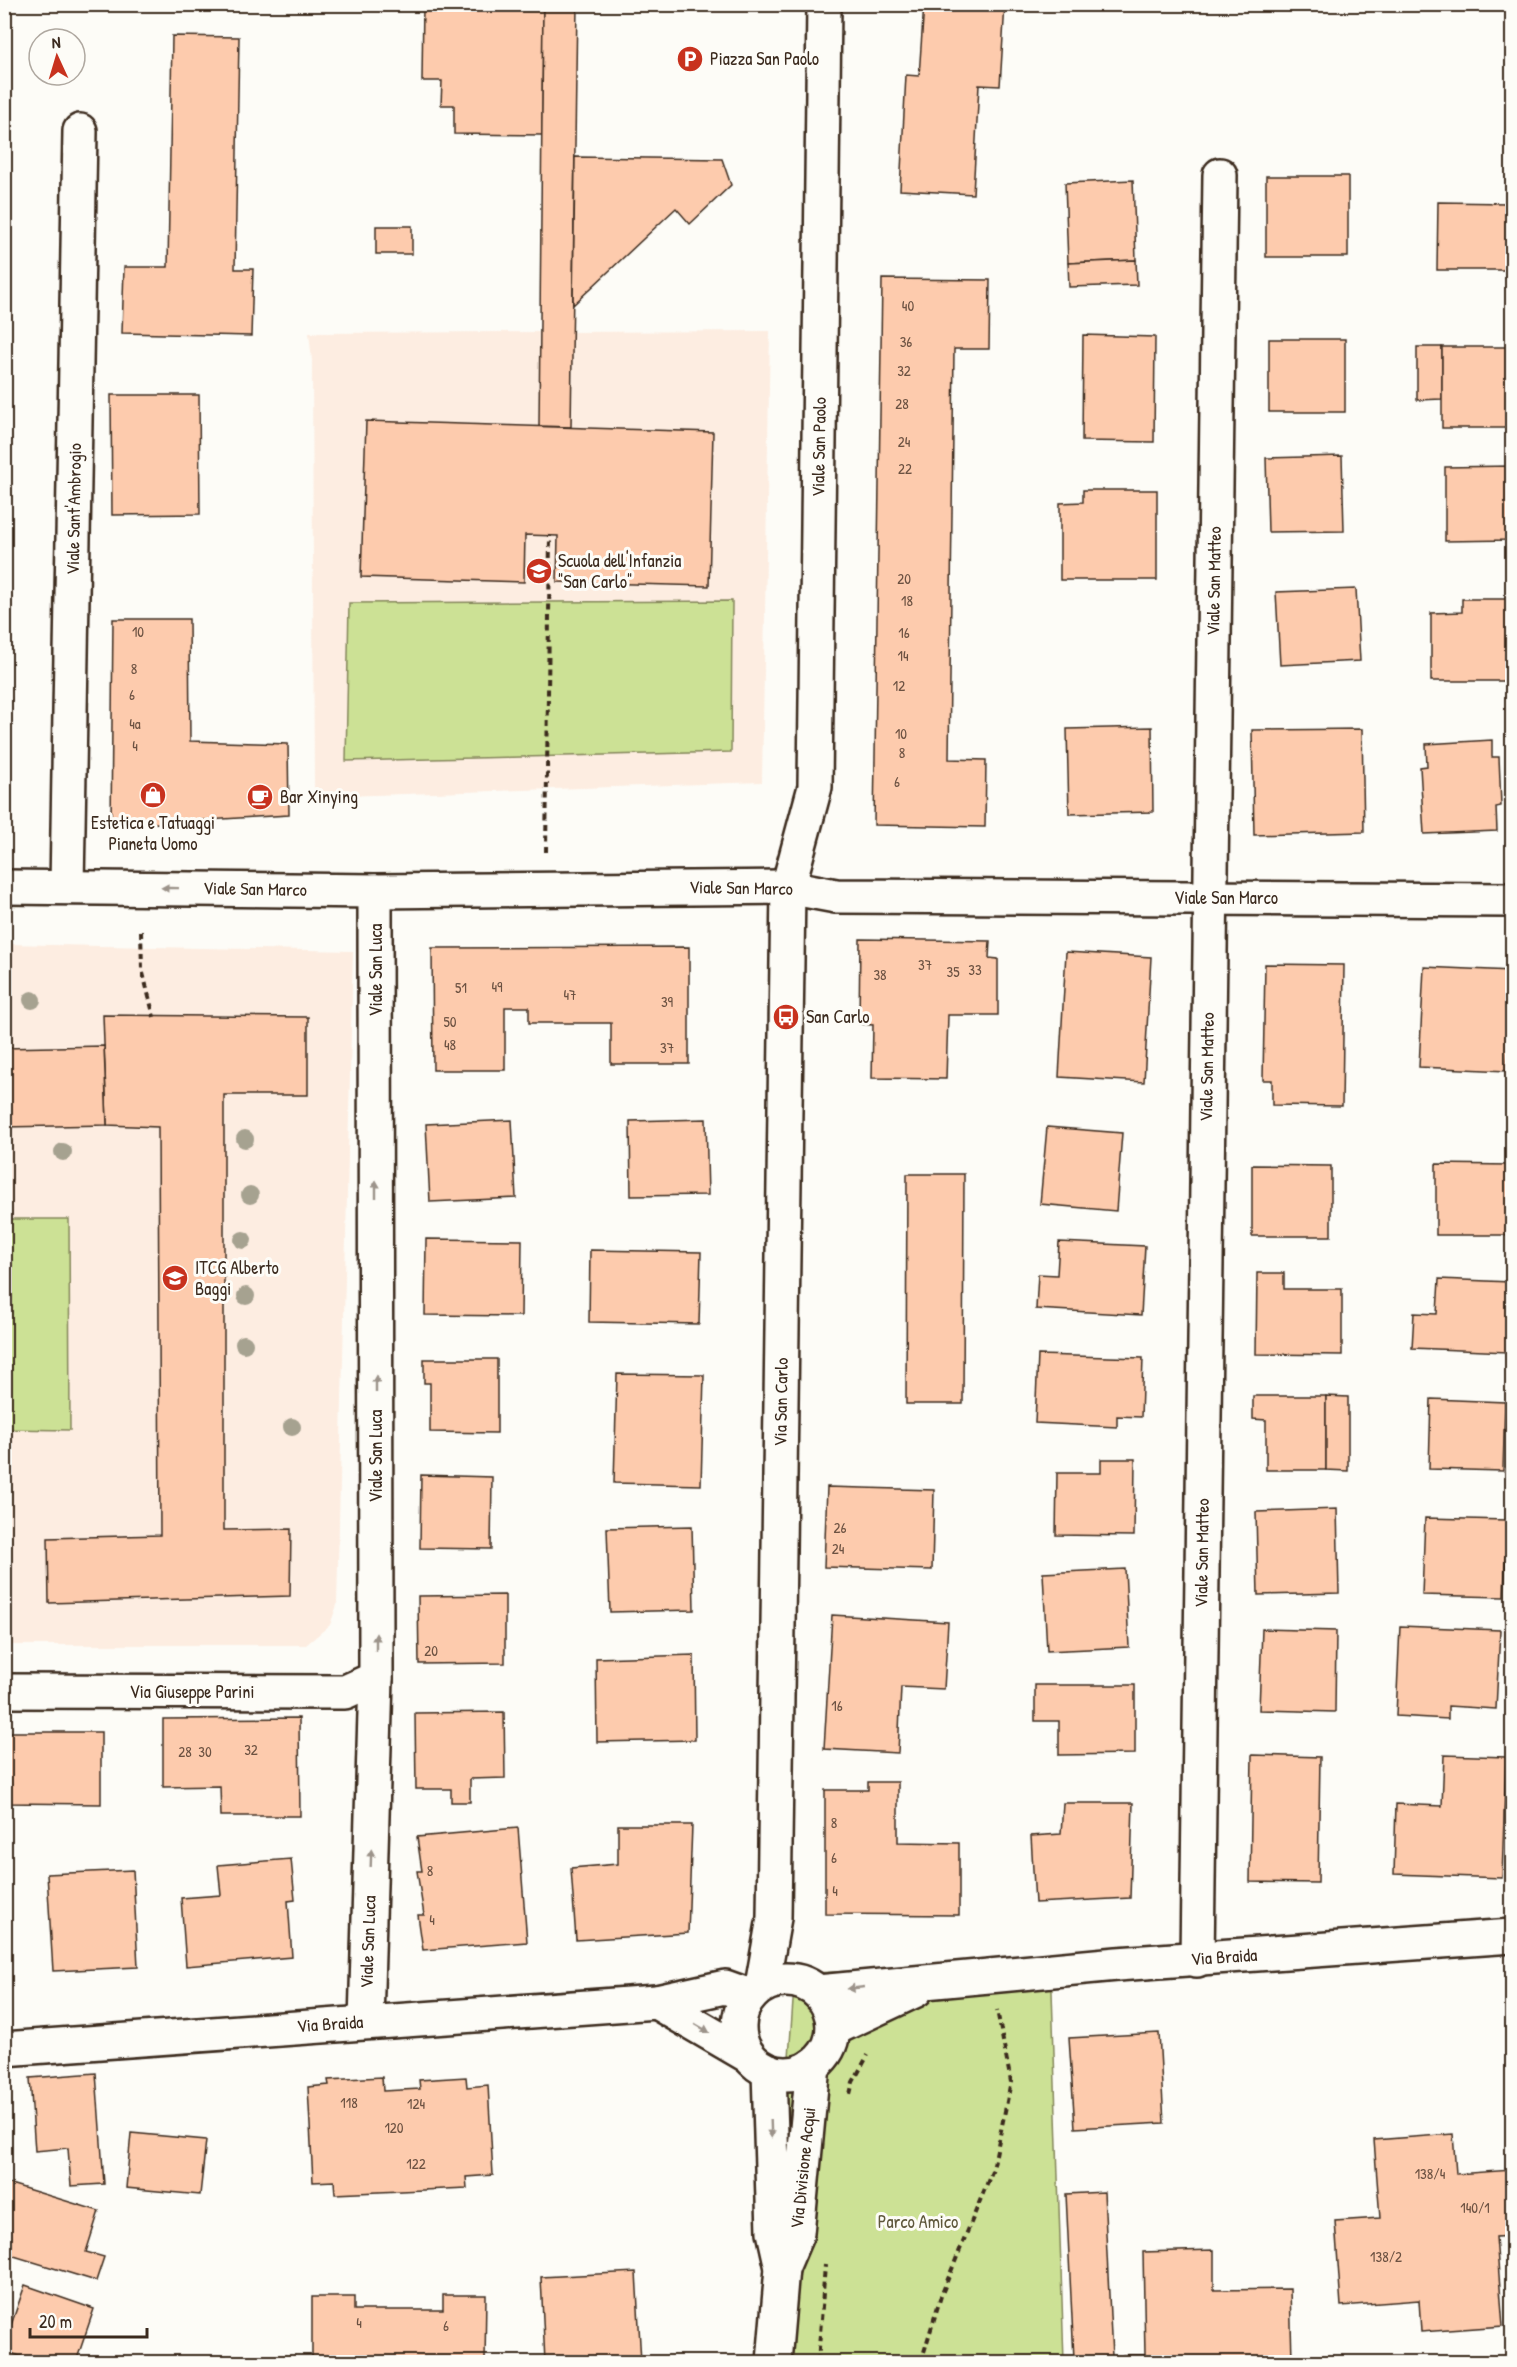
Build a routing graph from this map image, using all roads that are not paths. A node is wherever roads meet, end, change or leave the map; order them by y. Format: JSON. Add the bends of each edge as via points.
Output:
{"nodes":[{"id":1,"x":824,"y":4,"type":"edge"},
{"id":2,"x":80,"y":131,"type":"dead end"},
{"id":3,"x":1220,"y":175,"type":"dead end"},
{"id":4,"x":4,"y":887,"type":"edge"},
{"id":5,"x":68,"y":887,"type":"junction"},
{"id":6,"x":788,"y":887,"type":"junction"},
{"id":7,"x":375,"y":891,"type":"junction"},
{"id":8,"x":1209,"y":898,"type":"junction"},
{"id":9,"x":1512,"y":900,"type":"edge"},
{"id":10,"x":376,"y":1678,"type":"junction"},
{"id":11,"x":4,"y":1691,"type":"edge"},
{"id":12,"x":774,"y":1918,"type":"junction"},
{"id":13,"x":1512,"y":1936,"type":"edge"},
{"id":14,"x":1197,"y":1960,"type":"junction"},
{"id":15,"x":935,"y":1980,"type":"junction"},
{"id":16,"x":811,"y":1987,"type":"junction"},
{"id":17,"x":756,"y":1991,"type":"junction"},
{"id":18,"x":656,"y":2002,"type":"junction"},
{"id":19,"x":366,"y":2022,"type":"junction"},
{"id":20,"x":833,"y":2029,"type":"junction"},
{"id":21,"x":4,"y":2049,"type":"edge"},
{"id":22,"x":758,"y":2063,"type":"junction"},
{"id":23,"x":813,"y":2065,"type":"junction"},
{"id":24,"x":782,"y":2268,"type":"junction"},
{"id":25,"x":774,"y":2362,"type":"edge"}],
"edges":[{"from":1,"to":6,"type":"street","name":"Viale San Paolo","via":[[815,787]]},
{"from":2,"to":5,"type":"street","name":"Viale Sant'Ambrogio"},
{"from":3,"to":8,"type":"street","name":"Viale San Matteo"},
{"from":4,"to":5,"type":"street","name":"Viale San Marco"},
{"from":7,"to":5,"type":"street","name":"Viale San Marco","one_way":true},
{"from":6,"to":7,"type":"street","name":"Viale San Marco"},
{"from":6,"to":8,"type":"street","name":"Viale San Marco","via":[[836,896]]},
{"from":6,"to":12,"type":"street","name":"Via San Carlo"},
{"from":10,"to":7,"type":"street","name":"Viale San Luca","one_way":true},
{"from":8,"to":9,"type":"street","name":"Viale San Marco"},
{"from":8,"to":14,"type":"street","name":"Viale San Matteo"},
{"from":10,"to":11,"type":"street","name":"Via Giuseppe Parini","via":[[345,1692]]},
{"from":19,"to":10,"type":"street","name":"Viale San Luca","one_way":true},
{"from":12,"to":16,"type":"street","name":"Via San Carlo"},
{"from":12,"to":17,"type":"street","name":"Via San Carlo"},
{"from":13,"to":14,"type":"street","name":"Via Braida"},
{"from":14,"to":15,"type":"street","name":"Via Braida"},
{"from":15,"to":16,"type":"street","name":"Via Braida","one_way":true},
{"from":15,"to":20,"type":"street","name":"Via Braida"},
{"from":16,"to":17,"type":"street","via":[[787,1979]]},
{"from":16,"to":20,"type":"street","via":[[829,2007]]},
{"from":17,"to":18,"type":"street","name":"Via Braida","via":[[725,1987]]},
{"from":17,"to":22,"type":"street","via":[[740,2015],[740,2039]]},
{"from":18,"to":19,"type":"street","name":"Via Braida"},
{"from":18,"to":22,"type":"street","one_way":true},
{"from":19,"to":21,"type":"street","name":"Via Braida"},
{"from":20,"to":23,"type":"street","via":[[825,2054]]},
{"from":22,"to":23,"type":"street","via":[[779,2073],[796,2073]]},
{"from":22,"to":24,"type":"street","name":"Via Divisione Acqui","one_way":true,"via":[[774,2232]]},
{"from":23,"to":24,"type":"street","name":"Via Divisione Acqui","via":[[797,2233]]},
{"from":24,"to":25,"type":"street","name":"Via Divisione Acqui"}]}
